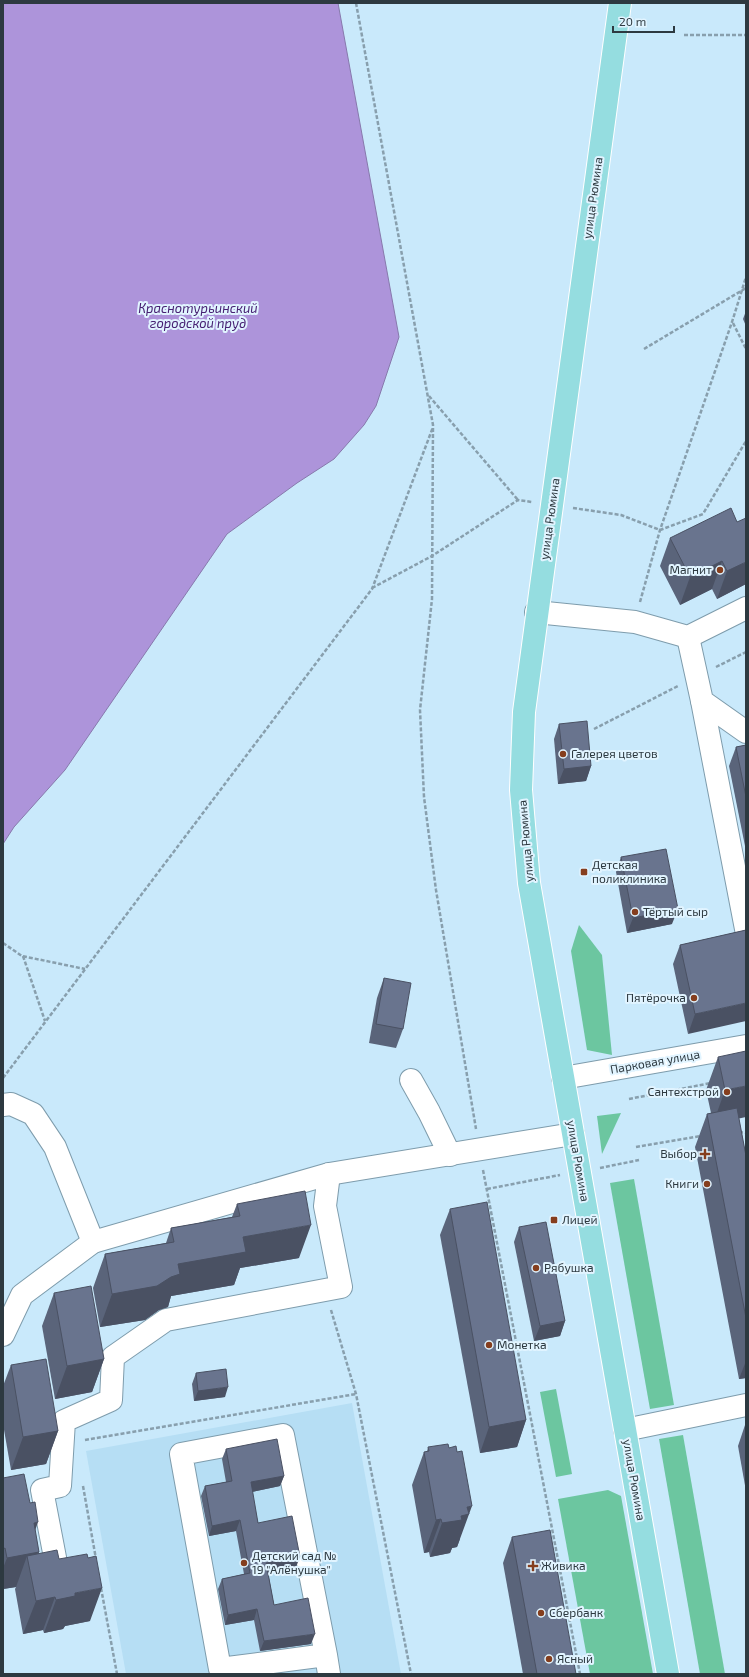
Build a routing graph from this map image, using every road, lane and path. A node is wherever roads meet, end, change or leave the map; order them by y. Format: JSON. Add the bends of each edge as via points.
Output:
{"nodes":[{"id":1,"x":356,"y":3,"type":"edge"},
{"id":2,"x":620,"y":3,"type":"edge"},
{"id":3,"x":684,"y":35,"type":"dead end"},
{"id":4,"x":746,"y":35,"type":"edge"},
{"id":5,"x":746,"y":277,"type":"edge"},
{"id":6,"x":746,"y":288,"type":"edge"},
{"id":7,"x":741,"y":292,"type":"junction"},
{"id":8,"x":732,"y":322,"type":"junction"},
{"id":9,"x":644,"y":349,"type":"dead end"},
{"id":10,"x":746,"y":349,"type":"edge"},
{"id":11,"x":429,"y":396,"type":"junction"},
{"id":12,"x":434,"y":425,"type":"junction"},
{"id":13,"x":746,"y":441,"type":"edge"},
{"id":14,"x":552,"y":505,"type":"junction"},
{"id":15,"x":660,"y":530,"type":"junction"},
{"id":16,"x":432,"y":556,"type":"junction"},
{"id":17,"x":372,"y":589,"type":"junction"},
{"id":18,"x":746,"y":608,"type":"edge"},
{"id":19,"x":536,"y":612,"type":"junction"},
{"id":20,"x":635,"y":622,"type":"junction"},
{"id":21,"x":688,"y":637,"type":"junction"},
{"id":22,"x":746,"y":652,"type":"edge"},
{"id":23,"x":697,"y":677,"type":"junction"},
{"id":24,"x":702,"y":700,"type":"junction"},
{"id":25,"x":594,"y":729,"type":"dead end"},
{"id":26,"x":746,"y":732,"type":"edge"},
{"id":27,"x":746,"y":929,"type":"edge"},
{"id":28,"x":3,"y":943,"type":"edge"},
{"id":29,"x":22,"y":956,"type":"junction"},
{"id":30,"x":85,"y":969,"type":"junction"},
{"id":31,"x":46,"y":1022,"type":"junction"},
{"id":32,"x":746,"y":1046,"type":"edge"},
{"id":33,"x":3,"y":1078,"type":"edge"},
{"id":34,"x":563,"y":1078,"type":"junction"},
{"id":35,"x":411,"y":1080,"type":"dead end"},
{"id":36,"x":715,"y":1083,"type":"dead end"},
{"id":37,"x":629,"y":1099,"type":"dead end"},
{"id":38,"x":3,"y":1105,"type":"edge"},
{"id":39,"x":738,"y":1132,"type":"edge"},
{"id":40,"x":746,"y":1132,"type":"edge"},
{"id":41,"x":573,"y":1134,"type":"junction"},
{"id":42,"x":707,"y":1135,"type":"edge"},
{"id":43,"x":636,"y":1147,"type":"dead end"},
{"id":44,"x":479,"y":1150,"type":"junction"},
{"id":45,"x":450,"y":1155,"type":"junction"},
{"id":46,"x":329,"y":1174,"type":"junction"},
{"id":47,"x":93,"y":1242,"type":"junction"},
{"id":48,"x":325,"y":1290,"type":"junction"},
{"id":49,"x":3,"y":1334,"type":"edge"},
{"id":50,"x":356,"y":1394,"type":"junction"},
{"id":51,"x":746,"y":1405,"type":"edge"},
{"id":52,"x":625,"y":1430,"type":"junction"},
{"id":53,"x":82,"y":1440,"type":"dead end"},
{"id":54,"x":82,"y":1480,"type":"dead end"},
{"id":55,"x":97,"y":1566,"type":"edge"},
{"id":56,"x":58,"y":1568,"type":"edge"},
{"id":57,"x":100,"y":1581,"type":"edge"},
{"id":58,"x":327,"y":1664,"type":"edge"},
{"id":59,"x":117,"y":1674,"type":"edge"},
{"id":60,"x":411,"y":1674,"type":"edge"},
{"id":61,"x":580,"y":1674,"type":"edge"},
{"id":62,"x":668,"y":1674,"type":"edge"}],
"edges":[{"from":1,"to":11,"type":"path"},
{"from":2,"to":14,"type":"main road","name":"улица Рюмина"},
{"from":3,"to":4,"type":"path"},
{"from":5,"to":7,"type":"path"},
{"from":6,"to":7,"type":"path"},
{"from":7,"to":8,"type":"path"},
{"from":7,"to":9,"type":"path"},
{"from":8,"to":10,"type":"path"},
{"from":8,"to":15,"type":"path"},
{"from":11,"to":12,"type":"path"},
{"from":11,"to":16,"type":"path","via":[[518,500]]},
{"from":12,"to":16,"type":"path"},
{"from":12,"to":17,"type":"path"},
{"from":13,"to":15,"type":"path","via":[[703,514]]},
{"from":14,"to":15,"type":"path","via":[[621,515]]},
{"from":14,"to":19,"type":"main road","name":"улица Рюмина"},
{"from":15,"to":20,"type":"path"},
{"from":16,"to":17,"type":"path"},
{"from":16,"to":44,"type":"path","via":[[432,599],[420,710],[424,796]]},
{"from":17,"to":30,"type":"path"},
{"from":18,"to":21,"type":"street"},
{"from":19,"to":20,"type":"street"},
{"from":19,"to":34,"type":"main road","name":"улица Рюмина","via":[[524,712],[521,790],[529,883]]},
{"from":20,"to":21,"type":"street"},
{"from":21,"to":23,"type":"street"},
{"from":22,"to":23,"type":"path"},
{"from":23,"to":24,"type":"street"},
{"from":23,"to":25,"type":"path"},
{"from":24,"to":26,"type":"street"},
{"from":24,"to":27,"type":"street"},
{"from":28,"to":29,"type":"path"},
{"from":29,"to":30,"type":"path"},
{"from":29,"to":31,"type":"path"},
{"from":30,"to":31,"type":"path"},
{"from":31,"to":33,"type":"path"},
{"from":32,"to":34,"type":"street","name":"Парковая улица"},
{"from":34,"to":41,"type":"main road","name":"улица Рюмина"},
{"from":35,"to":45,"type":"street"},
{"from":36,"to":37,"type":"path"},
{"from":38,"to":47,"type":"street","via":[[10,1104],[32,1114],[55,1147]]},
{"from":39,"to":40,"type":"path"},
{"from":41,"to":44,"type":"street"},
{"from":41,"to":52,"type":"main road","name":"улица Рюмина"},
{"from":42,"to":43,"type":"path"},
{"from":44,"to":45,"type":"street"},
{"from":44,"to":61,"type":"path"},
{"from":45,"to":46,"type":"street"},
{"from":46,"to":47,"type":"street"},
{"from":46,"to":48,"type":"street","via":[[325,1206],[340,1287]]},
{"from":47,"to":49,"type":"street","via":[[22,1296]]},
{"from":48,"to":50,"type":"path"},
{"from":48,"to":56,"type":"street","via":[[166,1320],[113,1357],[111,1400],[64,1421],[60,1486],[42,1490]]},
{"from":50,"to":53,"type":"path"},
{"from":50,"to":60,"type":"path"},
{"from":51,"to":52,"type":"street"},
{"from":52,"to":62,"type":"main road","name":"улица Рюмина"},
{"from":54,"to":55,"type":"path"},
{"from":57,"to":59,"type":"path"},
{"from":58,"to":58,"type":"street","via":[[283,1435],[181,1454],[220,1669]]}]}
